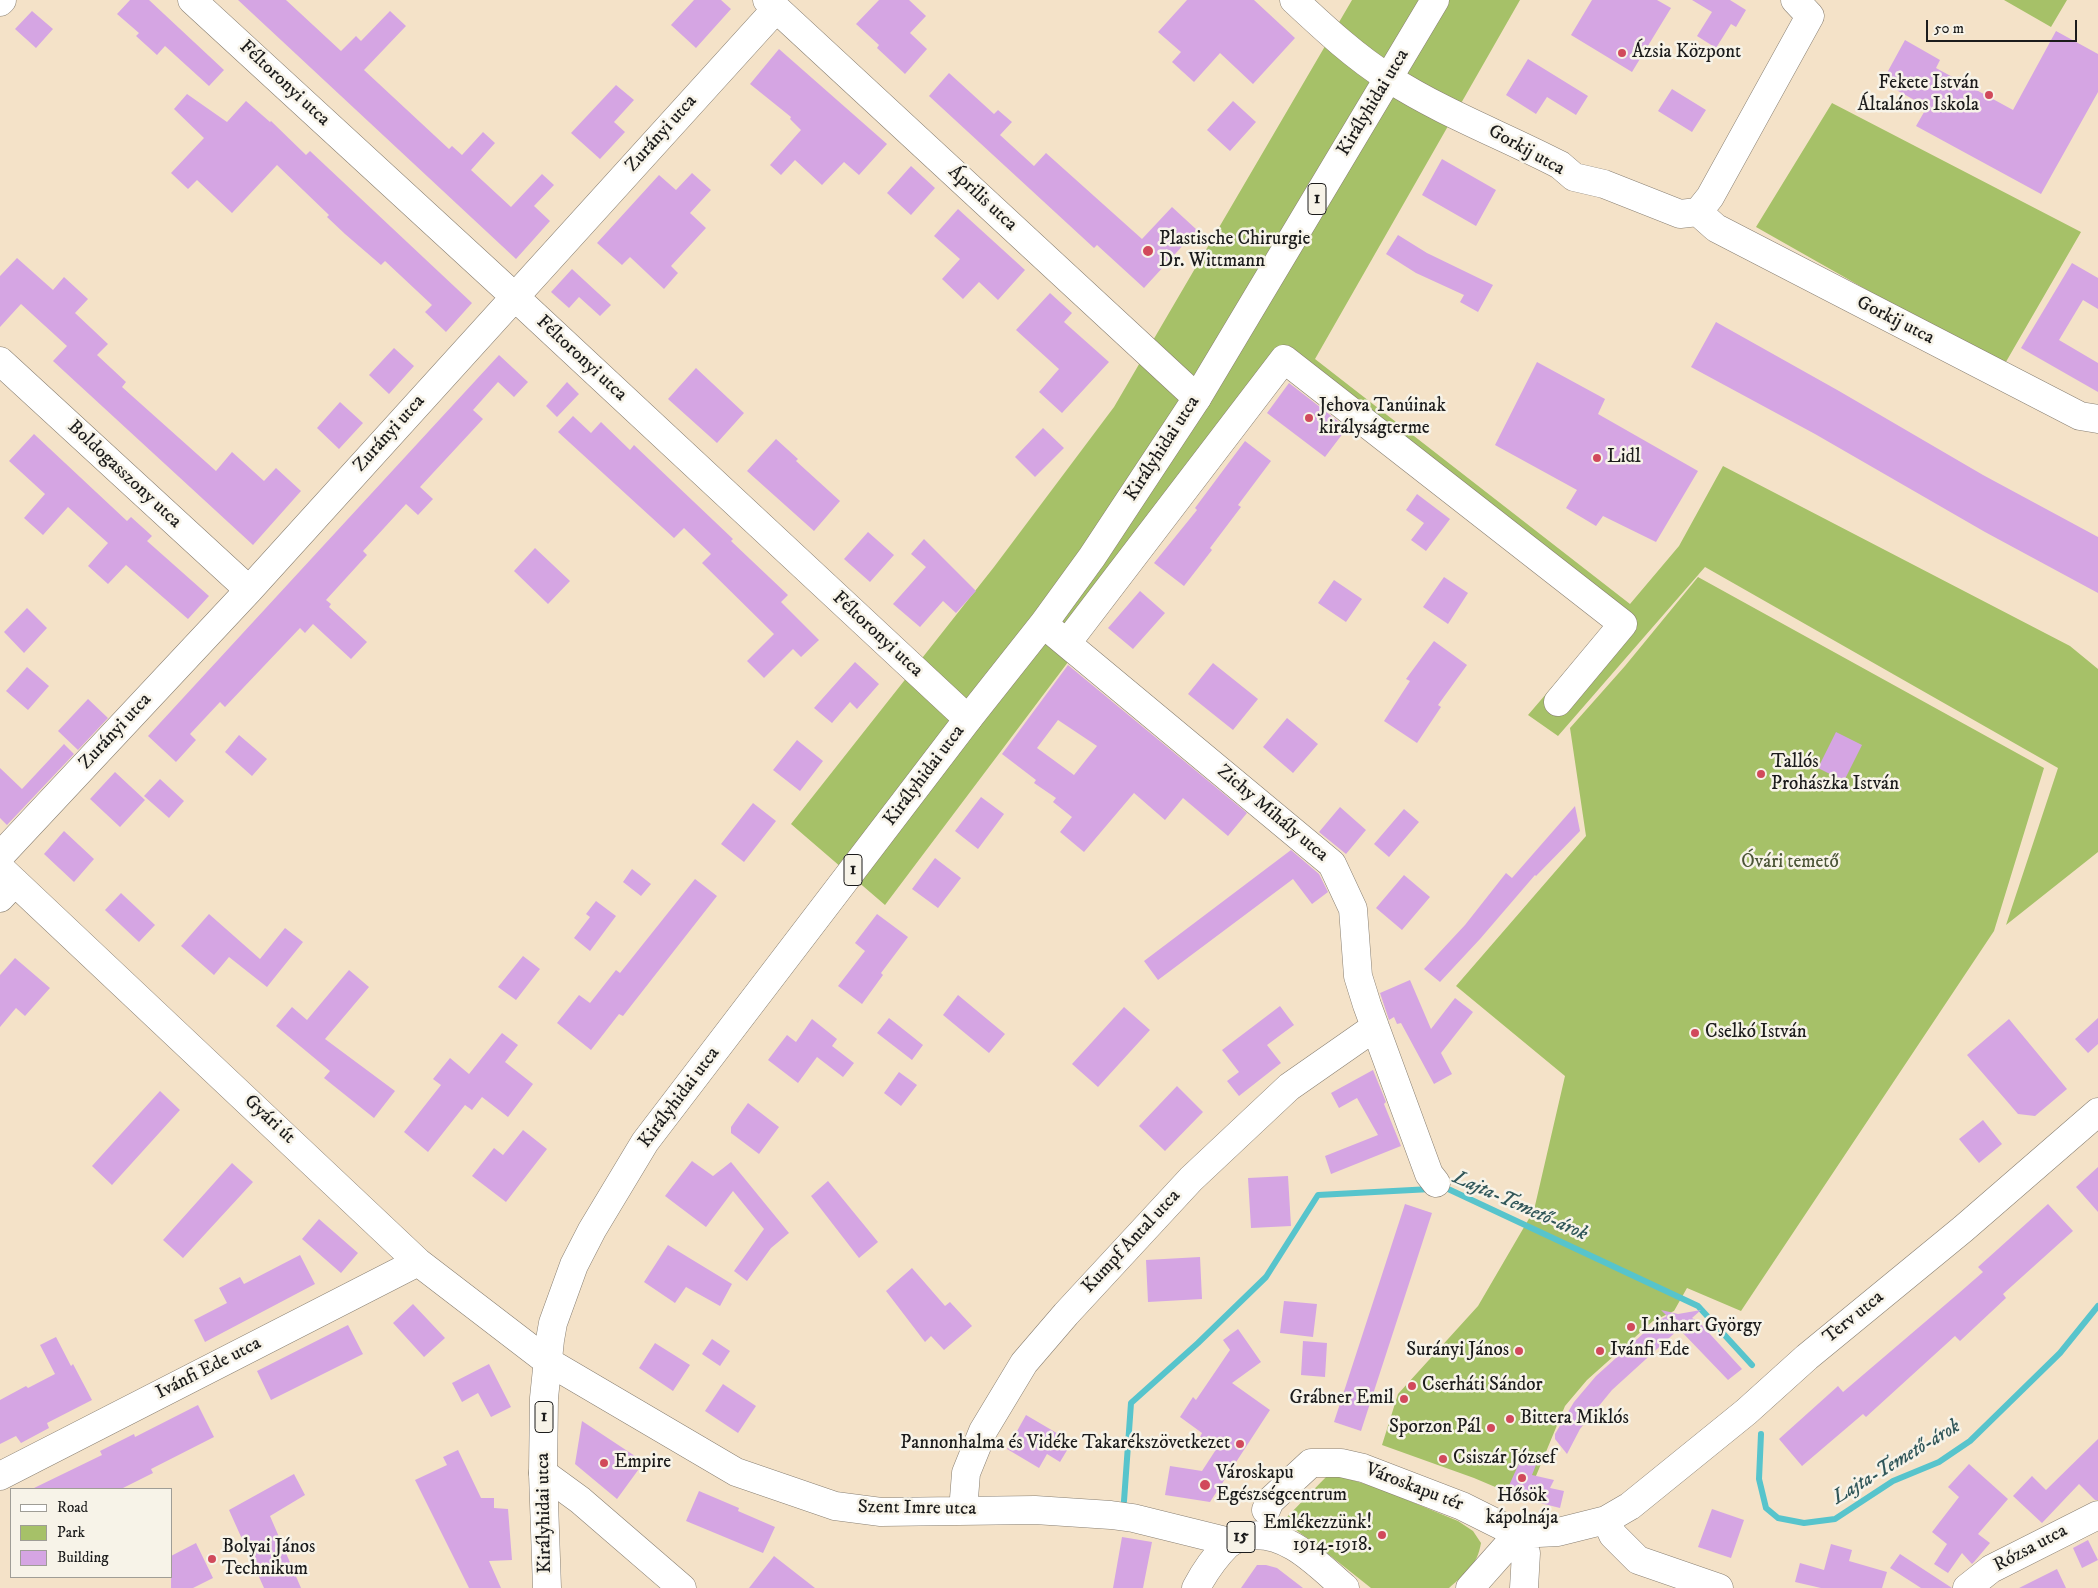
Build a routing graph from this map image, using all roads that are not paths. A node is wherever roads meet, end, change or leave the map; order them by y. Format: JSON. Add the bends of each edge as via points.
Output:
{"nodes":[{"id":1,"x":192,"y":0,"type":"edge"},
{"id":2,"x":1294,"y":0,"type":"edge"},
{"id":3,"x":1435,"y":0,"type":"edge"},
{"id":4,"x":1795,"y":0,"type":"edge"},
{"id":5,"x":771,"y":4,"type":"edge"},
{"id":6,"x":1389,"y":79,"type":"junction"},
{"id":7,"x":1698,"y":212,"type":"junction"},
{"id":8,"x":515,"y":297,"type":"junction"},
{"id":9,"x":0,"y":361,"type":"edge"},
{"id":10,"x":1197,"y":398,"type":"junction"},
{"id":11,"x":2098,"y":419,"type":"edge"},
{"id":12,"x":249,"y":590,"type":"junction"},
{"id":13,"x":1044,"y":624,"type":"junction"},
{"id":14,"x":1067,"y":644,"type":"junction"},
{"id":15,"x":1558,"y":702,"type":"dead end"},
{"id":16,"x":968,"y":719,"type":"junction"},
{"id":17,"x":0,"y":856,"type":"edge"},
{"id":18,"x":5,"y":883,"type":"edge"},
{"id":19,"x":1375,"y":1027,"type":"junction"},
{"id":20,"x":2098,"y":1112,"type":"edge"},
{"id":21,"x":1436,"y":1183,"type":"dead end"},
{"id":22,"x":418,"y":1262,"type":"junction"},
{"id":23,"x":547,"y":1362,"type":"junction"},
{"id":24,"x":543,"y":1473,"type":"junction"},
{"id":25,"x":0,"y":1476,"type":"edge"},
{"id":26,"x":1266,"y":1510,"type":"dead end"},
{"id":27,"x":962,"y":1511,"type":"junction"},
{"id":28,"x":2098,"y":1515,"type":"edge"},
{"id":29,"x":1606,"y":1520,"type":"junction"},
{"id":30,"x":1518,"y":1534,"type":"junction"},
{"id":31,"x":1228,"y":1544,"type":"junction"},
{"id":32,"x":546,"y":1588,"type":"edge"},
{"id":33,"x":682,"y":1588,"type":"edge"},
{"id":34,"x":1196,"y":1588,"type":"edge"},
{"id":35,"x":1345,"y":1588,"type":"edge"},
{"id":36,"x":1470,"y":1588,"type":"edge"},
{"id":37,"x":1524,"y":1588,"type":"edge"},
{"id":38,"x":1719,"y":1588,"type":"edge"},
{"id":39,"x":1967,"y":1588,"type":"edge"}],
"edges":[{"from":1,"to":8,"type":"street","name":"Féltoronyi utca"},
{"from":2,"to":6,"type":"street","name":"Gorkij utca","via":[[1341,43]]},
{"from":3,"to":6,"type":"street","name":"Királyhidai utca","number":"1"},
{"from":4,"to":7,"type":"street","via":[[1810,16],[1710,197]]},
{"from":5,"to":8,"type":"street","name":"Zurányi utca"},
{"from":5,"to":10,"type":"street","name":"Április utca"},
{"from":6,"to":7,"type":"street","name":"Gorkij utca","via":[[1560,165],[1574,177],[1604,184],[1680,214]]},
{"from":6,"to":10,"type":"street","name":"Királyhidai utca","number":"1"},
{"from":7,"to":11,"type":"street","name":"Gorkij utca","via":[[1716,228],[2080,416]]},
{"from":8,"to":12,"type":"street","name":"Zurányi utca"},
{"from":8,"to":16,"type":"street","name":"Féltoronyi utca"},
{"from":9,"to":12,"type":"street","name":"Boldogasszony utca"},
{"from":10,"to":13,"type":"street","name":"Királyhidai utca","number":"1","via":[[1092,558]]},
{"from":12,"to":17,"type":"street","name":"Zurányi utca"},
{"from":13,"to":14,"type":"street","name":"Zichy Mihály utca"},
{"from":13,"to":16,"type":"street","name":"Királyhidai utca","number":"1"},
{"from":14,"to":15,"type":"street","name":"Királyhidai utca","via":[[1284,359],[1623,624]]},
{"from":14,"to":19,"type":"street","name":"Zichy Mihály utca","via":[[1332,864],[1353,909],[1358,976]]},
{"from":16,"to":23,"type":"street","name":"Királyhidai utca","number":"1","via":[[645,1142],[574,1265],[553,1323]]},
{"from":18,"to":22,"type":"street","name":"Gyári út"},
{"from":19,"to":21,"type":"street","name":"Zichy Mihály utca","via":[[1429,1174]]},
{"from":19,"to":27,"type":"street","name":"Kumpf Antal utca","via":[[1289,1087],[1191,1178],[1024,1363],[983,1431],[966,1473]]},
{"from":20,"to":29,"type":"street","name":"Terv utca","via":[[1746,1412],[1630,1506]]},
{"from":22,"to":23,"type":"street","name":"Gyári út"},
{"from":22,"to":25,"type":"street","name":"Ivánfi Ede utca"},
{"from":23,"to":24,"type":"street","name":"Királyhidai utca","number":"1"},
{"from":23,"to":27,"type":"street","name":"Szent Imre utca","via":[[736,1472],[784,1490],[835,1506],[881,1512]]},
{"from":24,"to":32,"type":"street","name":"Királyhidai utca","number":"1"},
{"from":24,"to":33,"type":"street","via":[[580,1500]]},
{"from":26,"to":30,"type":"street","name":"Városkapu tér","via":[[1270,1501],[1311,1464],[1341,1463],[1363,1468],[1453,1502]]},
{"from":27,"to":31,"type":"street","name":"Szent Imre utca","via":[[1035,1510],[1122,1516]]},
{"from":28,"to":39,"type":"street","name":"Rózsa utca","via":[[1991,1569]]},
{"from":29,"to":30,"type":"street","name":"Városkapu tér","via":[[1558,1532]]},
{"from":29,"to":38,"type":"street","via":[[1613,1535],[1638,1560]]},
{"from":30,"to":36,"type":"street"},
{"from":30,"to":37,"type":"street","via":[[1526,1554]]},
{"from":31,"to":34,"type":"street","number":"15"},
{"from":31,"to":35,"type":"street","number":"15","via":[[1240,1537],[1255,1535],[1281,1539],[1305,1554]]}]}
